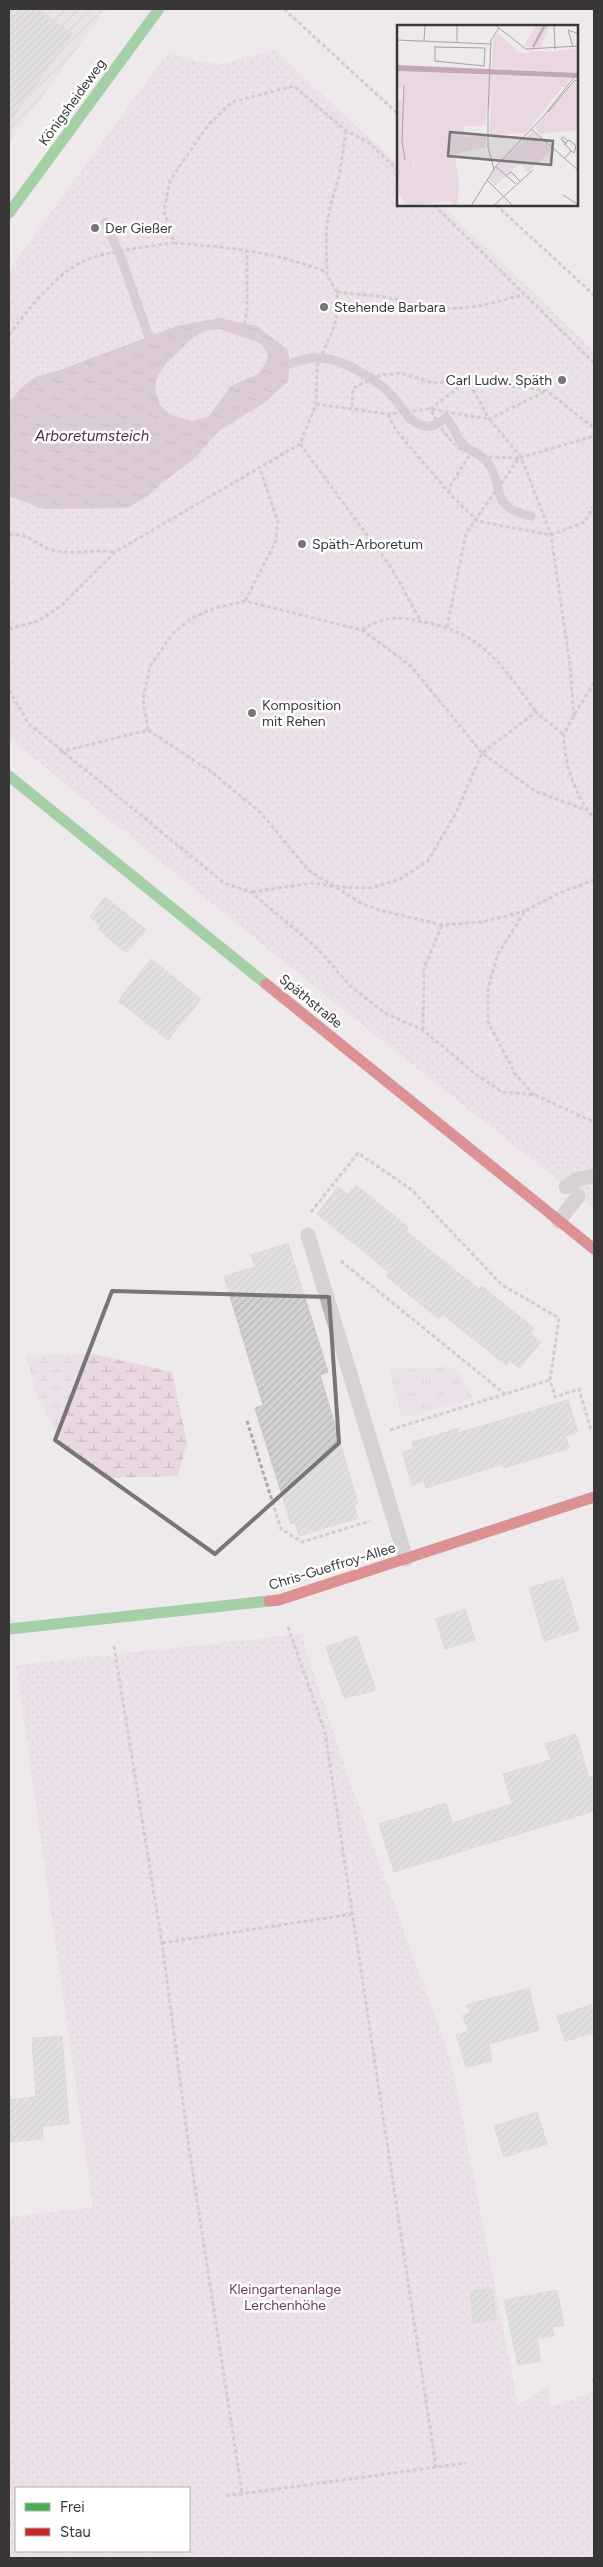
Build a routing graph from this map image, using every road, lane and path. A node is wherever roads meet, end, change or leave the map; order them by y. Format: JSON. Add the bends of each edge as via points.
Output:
{"nodes":[{"id":1,"x":159,"y":9,"type":"edge"},
{"id":2,"x":284,"y":9,"type":"edge"},
{"id":3,"x":397,"y":113,"type":"edge"},
{"id":4,"x":346,"y":131,"type":"junction"},
{"id":5,"x":397,"y":169,"type":"edge"},
{"id":6,"x":435,"y":206,"type":"edge"},
{"id":7,"x":497,"y":206,"type":"edge"},
{"id":8,"x":9,"y":213,"type":"edge"},
{"id":9,"x":174,"y":242,"type":"junction"},
{"id":10,"x":247,"y":250,"type":"junction"},
{"id":11,"x":327,"y":272,"type":"junction"},
{"id":12,"x":337,"y":292,"type":"junction"},
{"id":13,"x":523,"y":295,"type":"junction"},
{"id":14,"x":594,"y":296,"type":"edge"},
{"id":15,"x":9,"y":335,"type":"edge"},
{"id":16,"x":243,"y":338,"type":"dead end"},
{"id":17,"x":594,"y":363,"type":"edge"},
{"id":18,"x":468,"y":380,"type":"junction"},
{"id":19,"x":547,"y":391,"type":"junction"},
{"id":20,"x":316,"y":404,"type":"junction"},
{"id":21,"x":352,"y":408,"type":"junction"},
{"id":22,"x":431,"y":410,"type":"junction"},
{"id":23,"x":389,"y":413,"type":"junction"},
{"id":24,"x":490,"y":419,"type":"junction"},
{"id":25,"x":594,"y":428,"type":"edge"},
{"id":26,"x":594,"y":436,"type":"edge"},
{"id":27,"x":300,"y":444,"type":"junction"},
{"id":28,"x":470,"y":455,"type":"junction"},
{"id":29,"x":520,"y":458,"type":"junction"},
{"id":30,"x":260,"y":469,"type":"junction"},
{"id":31,"x":449,"y":493,"type":"junction"},
{"id":32,"x":594,"y":504,"type":"edge"},
{"id":33,"x":477,"y":521,"type":"junction"},
{"id":34,"x":9,"y":535,"type":"edge"},
{"id":35,"x":551,"y":535,"type":"junction"},
{"id":36,"x":115,"y":552,"type":"junction"},
{"id":37,"x":245,"y":601,"type":"junction"},
{"id":38,"x":420,"y":621,"type":"junction"},
{"id":39,"x":447,"y":627,"type":"junction"},
{"id":40,"x":9,"y":629,"type":"edge"},
{"id":41,"x":362,"y":630,"type":"junction"},
{"id":42,"x":594,"y":683,"type":"edge"},
{"id":43,"x":9,"y":690,"type":"edge"},
{"id":44,"x":536,"y":712,"type":"junction"},
{"id":45,"x":574,"y":717,"type":"junction"},
{"id":46,"x":148,"y":730,"type":"junction"},
{"id":47,"x":564,"y":735,"type":"junction"},
{"id":48,"x":60,"y":752,"type":"junction"},
{"id":49,"x":482,"y":753,"type":"junction"},
{"id":50,"x":9,"y":776,"type":"edge"},
{"id":51,"x":586,"y":810,"type":"junction"},
{"id":52,"x":594,"y":818,"type":"edge"},
{"id":53,"x":594,"y":880,"type":"edge"},
{"id":54,"x":339,"y":887,"type":"junction"},
{"id":55,"x":251,"y":892,"type":"junction"},
{"id":56,"x":526,"y":911,"type":"junction"},
{"id":57,"x":442,"y":925,"type":"junction"},
{"id":58,"x":423,"y":1030,"type":"junction"},
{"id":59,"x":535,"y":1095,"type":"junction"},
{"id":60,"x":594,"y":1122,"type":"edge"},
{"id":61,"x":594,"y":1176,"type":"edge"},
{"id":62,"x":559,"y":1221,"type":"junction"},
{"id":63,"x":308,"y":1235,"type":"joint"},
{"id":64,"x":594,"y":1249,"type":"edge"},
{"id":65,"x":339,"y":1260,"type":"dead end"},
{"id":66,"x":550,"y":1380,"type":"junction"},
{"id":67,"x":505,"y":1394,"type":"junction"},
{"id":68,"x":247,"y":1421,"type":"dead end"},
{"id":69,"x":592,"y":1430,"type":"dead end"},
{"id":70,"x":369,"y":1436,"type":"junction"},
{"id":71,"x":594,"y":1497,"type":"edge"},
{"id":72,"x":368,"y":1511,"type":"dead end"},
{"id":73,"x":406,"y":1560,"type":"junction"},
{"id":74,"x":279,"y":1600,"type":"junction"},
{"id":75,"x":110,"y":1620,"type":"junction"},
{"id":76,"x":9,"y":1629,"type":"edge"},
{"id":77,"x":353,"y":1914,"type":"junction"},
{"id":78,"x":162,"y":1944,"type":"junction"},
{"id":79,"x":466,"y":2463,"type":"dead end"},
{"id":80,"x":436,"y":2467,"type":"junction"},
{"id":81,"x":242,"y":2493,"type":"junction"},
{"id":82,"x":226,"y":2496,"type":"dead end"},
{"id":83,"x":9,"y":2522,"type":"edge"},
{"id":84,"x":9,"y":2529,"type":"edge"}],
"edges":[{"from":1,"to":8,"type":"street","name":"Königsheideweg"},
{"from":2,"to":3,"type":"path"},
{"from":4,"to":5,"type":"path","via":[[368,142]]},
{"from":4,"to":9,"type":"path","via":[[294,86],[232,102],[209,124],[170,180],[164,211]]},
{"from":4,"to":11,"type":"path","via":[[326,230]]},
{"from":6,"to":13,"type":"path"},
{"from":7,"to":14,"type":"path"},
{"from":9,"to":10,"type":"path"},
{"from":9,"to":15,"type":"path","via":[[84,261],[35,300]]},
{"from":10,"to":11,"type":"path","via":[[290,258]]},
{"from":10,"to":16,"type":"path","via":[[247,308]]},
{"from":11,"to":12,"type":"path"},
{"from":12,"to":13,"type":"path","via":[[450,309],[479,306]]},
{"from":12,"to":20,"type":"path","via":[[335,325],[316,366]]},
{"from":13,"to":17,"type":"path"},
{"from":18,"to":19,"type":"path"},
{"from":18,"to":21,"type":"path","via":[[433,383],[401,373],[381,375],[354,388]]},
{"from":18,"to":22,"type":"path"},
{"from":18,"to":24,"type":"path"},
{"from":19,"to":24,"type":"path"},
{"from":19,"to":25,"type":"path"},
{"from":20,"to":21,"type":"path"},
{"from":20,"to":27,"type":"path"},
{"from":21,"to":23,"type":"path"},
{"from":22,"to":23,"type":"path"},
{"from":22,"to":24,"type":"path"},
{"from":22,"to":28,"type":"path","via":[[453,445]]},
{"from":23,"to":31,"type":"path","via":[[396,430]]},
{"from":24,"to":29,"type":"path"},
{"from":26,"to":29,"type":"path"},
{"from":27,"to":30,"type":"path"},
{"from":27,"to":38,"type":"path","via":[[392,569]]},
{"from":28,"to":29,"type":"path"},
{"from":28,"to":31,"type":"path","via":[[451,484]]},
{"from":29,"to":33,"type":"path"},
{"from":29,"to":35,"type":"path"},
{"from":30,"to":36,"type":"path"},
{"from":30,"to":37,"type":"path","via":[[278,522],[275,543]]},
{"from":31,"to":33,"type":"path"},
{"from":32,"to":35,"type":"path","via":[[585,522]]},
{"from":33,"to":35,"type":"path"},
{"from":33,"to":39,"type":"path","via":[[466,533]]},
{"from":34,"to":36,"type":"path","via":[[30,538],[50,550]]},
{"from":35,"to":45,"type":"path","via":[[570,665]]},
{"from":36,"to":40,"type":"path","via":[[62,606],[38,621]]},
{"from":37,"to":41,"type":"path"},
{"from":37,"to":46,"type":"path","via":[[192,618],[173,633],[150,666],[143,700]]},
{"from":38,"to":39,"type":"path"},
{"from":38,"to":41,"type":"path","via":[[379,619]]},
{"from":39,"to":44,"type":"path","via":[[466,634],[482,646]]},
{"from":41,"to":49,"type":"path","via":[[411,666]]},
{"from":42,"to":45,"type":"path"},
{"from":43,"to":48,"type":"path","via":[[28,724]]},
{"from":44,"to":47,"type":"path"},
{"from":44,"to":49,"type":"path"},
{"from":45,"to":47,"type":"path"},
{"from":46,"to":48,"type":"path"},
{"from":46,"to":54,"type":"path","via":[[213,772],[262,814],[308,870]]},
{"from":47,"to":51,"type":"path","via":[[570,776]]},
{"from":48,"to":55,"type":"path","via":[[224,883]]},
{"from":49,"to":51,"type":"path","via":[[535,790]]},
{"from":49,"to":54,"type":"path","via":[[456,813],[428,861],[400,879],[370,888]]},
{"from":50,"to":62,"type":"street","name":"Späthstraße"},
{"from":51,"to":52,"type":"path"},
{"from":53,"to":56,"type":"path","via":[[557,894]]},
{"from":54,"to":55,"type":"path","via":[[312,883]]},
{"from":54,"to":57,"type":"path","via":[[361,903],[379,910]]},
{"from":55,"to":58,"type":"path","via":[[317,948],[350,986],[385,1013]]},
{"from":56,"to":57,"type":"path","via":[[482,922]]},
{"from":56,"to":59,"type":"path","via":[[498,954],[488,989],[488,1022],[516,1075]]},
{"from":57,"to":58,"type":"path","via":[[424,968]]},
{"from":58,"to":59,"type":"path","via":[[502,1092]]},
{"from":59,"to":60,"type":"path"},
{"from":61,"to":62,"type":"lane","via":[[578,1179]]},
{"from":62,"to":64,"type":"street","name":"Späthstraße"},
{"from":63,"to":66,"type":"path","via":[[303,1222],[358,1153],[412,1190],[502,1285],[559,1318]]},
{"from":63,"to":70,"type":"lane"},
{"from":65,"to":67,"type":"path"},
{"from":66,"to":67,"type":"path"},
{"from":66,"to":69,"type":"path","via":[[555,1398],[579,1389]]},
{"from":67,"to":70,"type":"path"},
{"from":68,"to":72,"type":"path","via":[[281,1529],[302,1542],[370,1520]]},
{"from":70,"to":73,"type":"lane"},
{"from":71,"to":73,"type":"street","name":"Chris-Gueffroy-Allee"},
{"from":73,"to":74,"type":"street","name":"Chris-Gueffroy-Allee"},
{"from":74,"to":75,"type":"street","name":"Chris-Gueffroy-Allee"},
{"from":74,"to":77,"type":"path","via":[[325,1732]]},
{"from":75,"to":76,"type":"street","name":"Chris-Gueffroy-Allee"},
{"from":75,"to":78,"type":"path"},
{"from":77,"to":78,"type":"path"},
{"from":77,"to":80,"type":"path"},
{"from":78,"to":81,"type":"path","via":[[189,2148]]},
{"from":79,"to":80,"type":"path"},
{"from":80,"to":81,"type":"path"},
{"from":81,"to":82,"type":"path"},
{"from":83,"to":84,"type":"path"}]}
